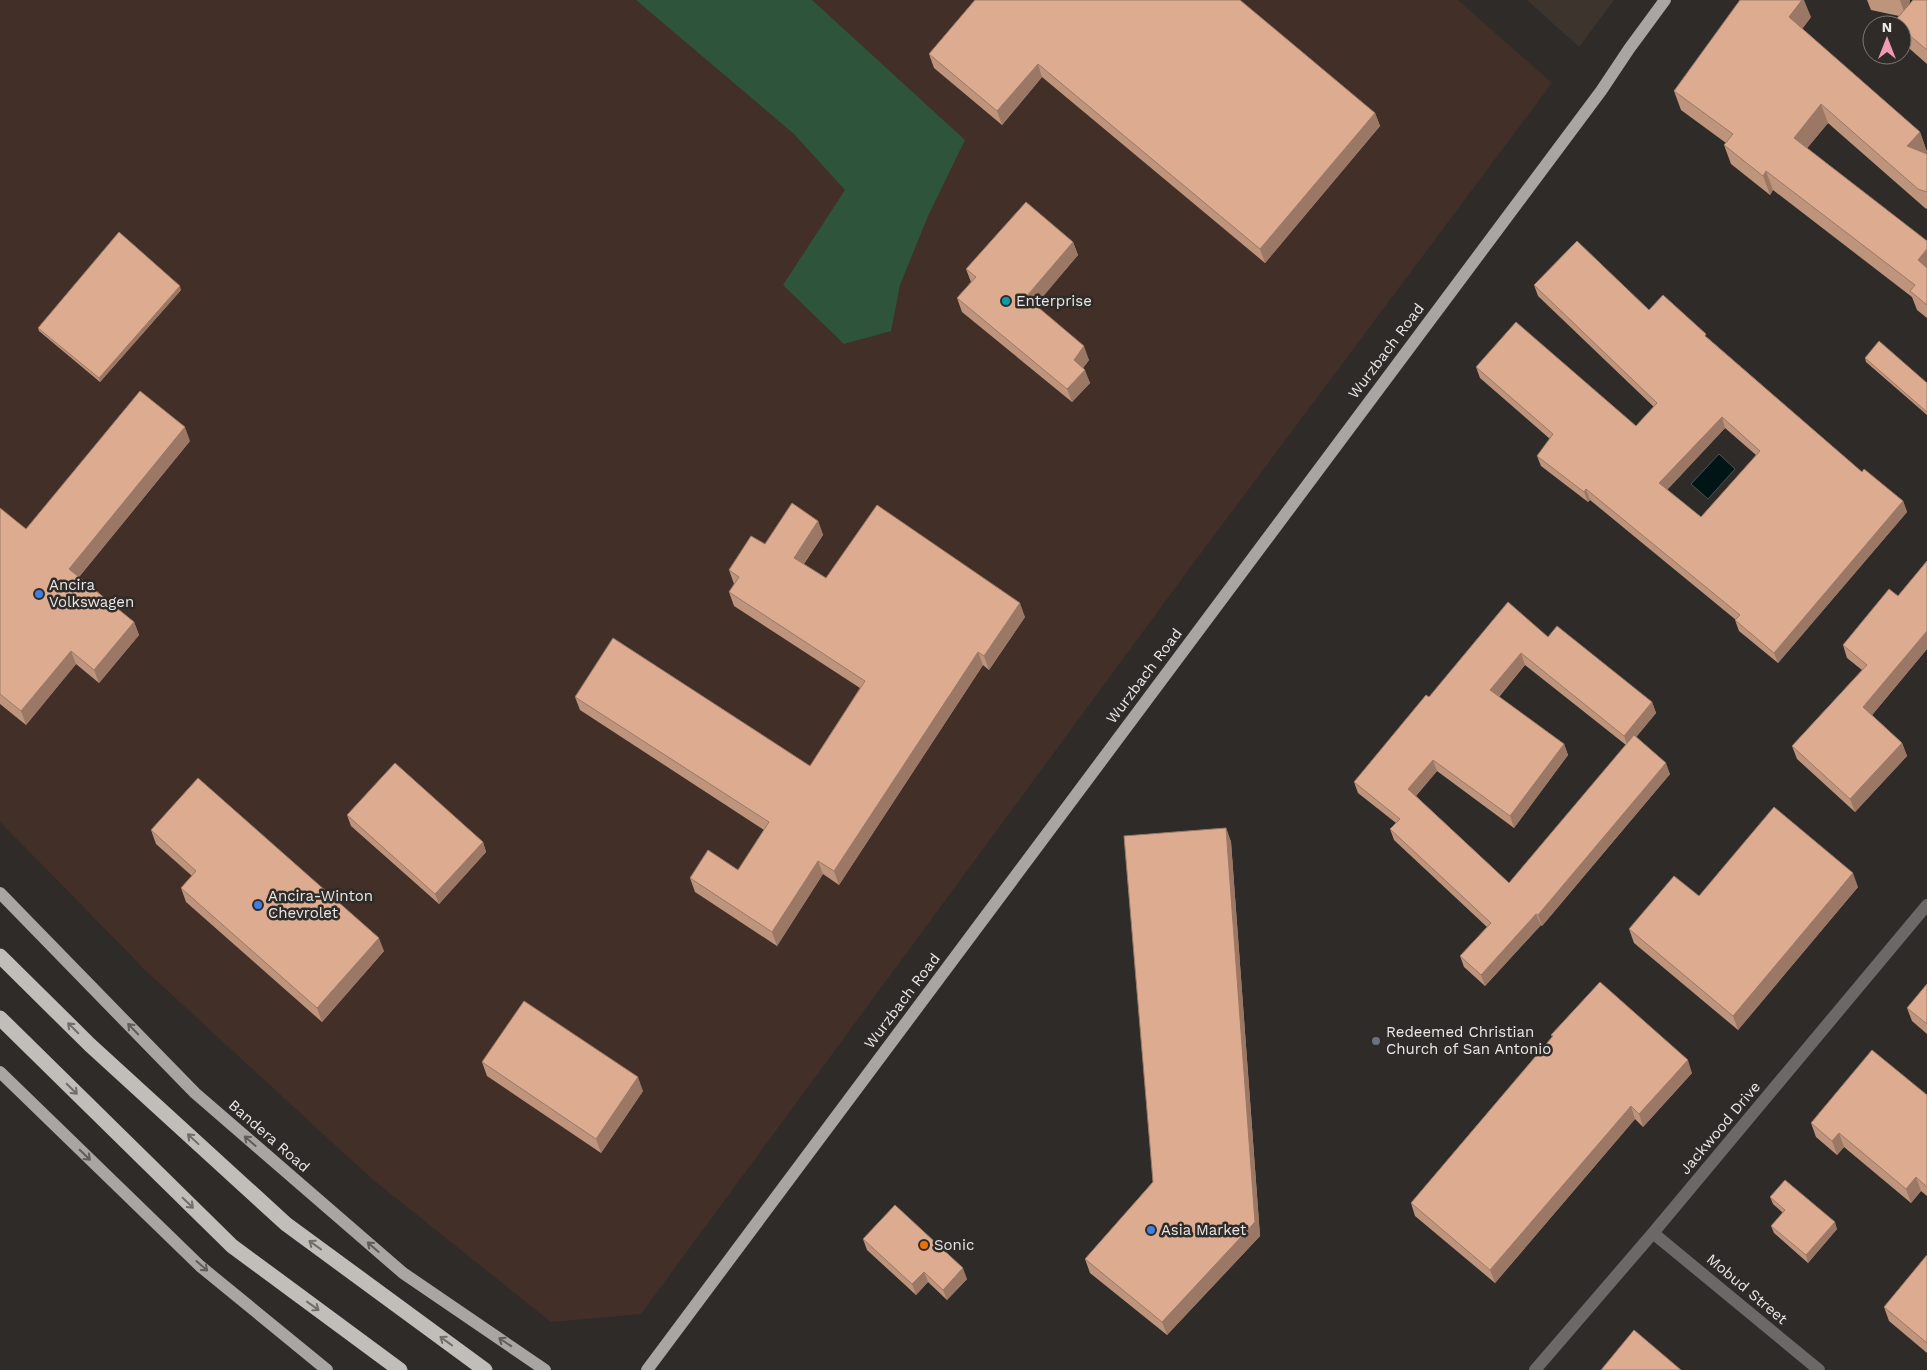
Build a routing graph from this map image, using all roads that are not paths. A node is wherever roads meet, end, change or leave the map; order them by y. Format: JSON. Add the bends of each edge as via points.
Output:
{"nodes":[{"id":1,"x":1665,"y":0,"type":"edge"},
{"id":2,"x":0,"y":894,"type":"edge"},
{"id":3,"x":1927,"y":905,"type":"edge"},
{"id":4,"x":0,"y":956,"type":"edge"},
{"id":5,"x":0,"y":1018,"type":"edge"},
{"id":6,"x":0,"y":1072,"type":"edge"},
{"id":7,"x":1653,"y":1233,"type":"junction"},
{"id":8,"x":327,"y":1370,"type":"edge"},
{"id":9,"x":400,"y":1370,"type":"edge"},
{"id":10,"x":486,"y":1370,"type":"edge"},
{"id":11,"x":545,"y":1370,"type":"edge"},
{"id":12,"x":647,"y":1370,"type":"edge"},
{"id":13,"x":1535,"y":1370,"type":"edge"},
{"id":14,"x":1819,"y":1370,"type":"edge"}],
"edges":[{"from":1,"to":12,"type":"main road","name":"Wurzbach Road","via":[[1601,91]]},
{"from":11,"to":2,"type":"main road","name":"Bandera Road","one_way":true,"via":[[403,1273],[195,1093]]},
{"from":3,"to":7,"type":"street","name":"Jackwood Drive"},
{"from":10,"to":4,"type":"highway","one_way":true,"via":[[286,1224],[90,1045]]},
{"from":5,"to":9,"type":"highway","one_way":true,"via":[[232,1246]]},
{"from":6,"to":8,"type":"main road","one_way":true,"via":[[200,1266]]},
{"from":7,"to":13,"type":"street","name":"Jackwood Drive"},
{"from":7,"to":14,"type":"street","name":"Mobud Street"}]}
